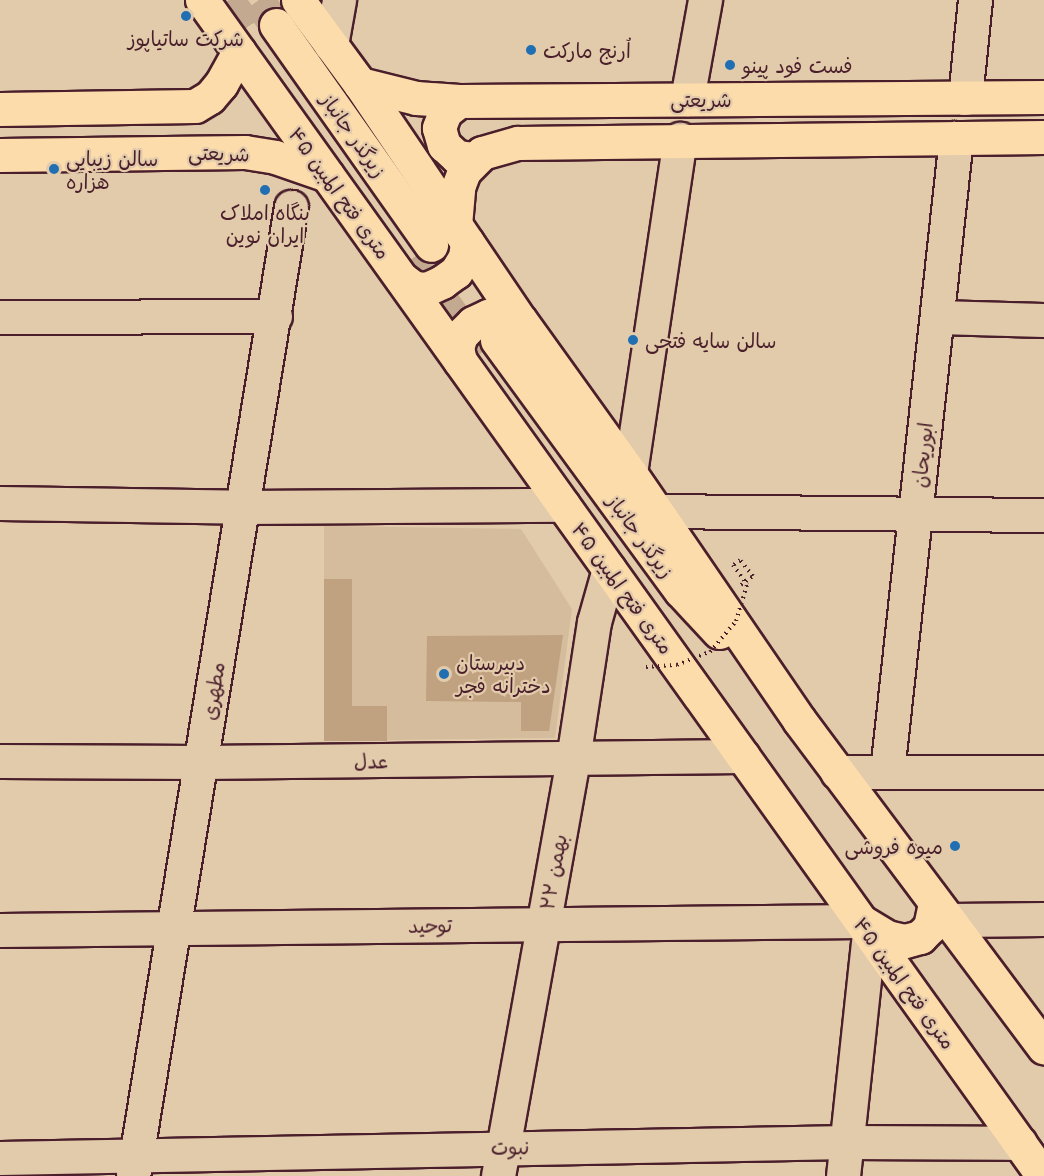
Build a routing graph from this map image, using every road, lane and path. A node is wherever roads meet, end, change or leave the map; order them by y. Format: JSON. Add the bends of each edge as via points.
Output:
{"nodes":[{"id":1,"x":202,"y":0,"type":"edge"},
{"id":2,"x":234,"y":0,"type":"edge"},
{"id":3,"x":298,"y":0,"type":"tunnel mouth"},
{"id":4,"x":339,"y":0,"type":"edge"},
{"id":5,"x":705,"y":0,"type":"edge"},
{"id":6,"x":975,"y":0,"type":"edge"},
{"id":7,"x":250,"y":38,"type":"junction"},
{"id":8,"x":331,"y":45,"type":"junction"},
{"id":9,"x":360,"y":84,"type":"junction"},
{"id":10,"x":1044,"y":97,"type":"edge"},
{"id":11,"x":965,"y":98,"type":"junction"},
{"id":12,"x":687,"y":99,"type":"junction"},
{"id":13,"x":459,"y":101,"type":"junction"},
{"id":14,"x":195,"y":106,"type":"junction"},
{"id":15,"x":0,"y":109,"type":"edge"},
{"id":16,"x":1044,"y":137,"type":"edge"},
{"id":17,"x":956,"y":138,"type":"junction"},
{"id":18,"x":680,"y":140,"type":"junction"},
{"id":19,"x":197,"y":152,"type":"junction"},
{"id":20,"x":0,"y":155,"type":"edge"},
{"id":21,"x":474,"y":159,"type":"junction"},
{"id":22,"x":327,"y":175,"type":"junction"},
{"id":23,"x":291,"y":207,"type":"dead end"},
{"id":24,"x":433,"y":250,"type":"junction"},
{"id":25,"x":275,"y":316,"type":"junction"},
{"id":26,"x":0,"y":317,"type":"edge"},
{"id":27,"x":937,"y":317,"type":"junction"},
{"id":28,"x":1044,"y":320,"type":"edge"},
{"id":29,"x":490,"y":344,"type":"junction"},
{"id":30,"x":630,"y":473,"type":"junction"},
{"id":31,"x":0,"y":503,"type":"edge"},
{"id":32,"x":563,"y":505,"type":"junction"},
{"id":33,"x":243,"y":507,"type":"junction"},
{"id":34,"x":656,"y":511,"type":"junction"},
{"id":35,"x":916,"y":513,"type":"junction"},
{"id":36,"x":1044,"y":514,"type":"edge"},
{"id":37,"x":609,"y":569,"type":"junction"},
{"id":38,"x":753,"y":576,"type":"dead end"},
{"id":39,"x":646,"y":667,"type":"dead end"},
{"id":40,"x":799,"y":720,"type":"junction"},
{"id":41,"x":743,"y":756,"type":"junction"},
{"id":42,"x":573,"y":759,"type":"junction"},
{"id":43,"x":0,"y":761,"type":"edge"},
{"id":44,"x":201,"y":762,"type":"junction"},
{"id":45,"x":837,"y":772,"type":"junction"},
{"id":46,"x":887,"y":772,"type":"junction"},
{"id":47,"x":1044,"y":772,"type":"edge"},
{"id":48,"x":942,"y":912,"type":"junction"},
{"id":49,"x":1044,"y":919,"type":"edge"},
{"id":50,"x":543,"y":924,"type":"junction"},
{"id":51,"x":865,"y":927,"type":"junction"},
{"id":52,"x":174,"y":928,"type":"junction"},
{"id":53,"x":0,"y":930,"type":"edge"},
{"id":54,"x":1044,"y":1048,"type":"edge"},
{"id":55,"x":847,"y":1142,"type":"junction"},
{"id":56,"x":1020,"y":1143,"type":"junction"},
{"id":57,"x":0,"y":1158,"type":"edge"},
{"id":58,"x":501,"y":1162,"type":"edge"},
{"id":59,"x":135,"y":1166,"type":"edge"},
{"id":60,"x":843,"y":1176,"type":"edge"},
{"id":61,"x":1043,"y":1176,"type":"edge"}],
"edges":[{"from":1,"to":7,"type":"main road","name":"۴۵ متری فتح المبین"},
{"from":2,"to":7,"type":"main road","via":[[223,21]]},
{"from":3,"to":8,"type":"main road","name":"۴۵ متری فتح المبین"},
{"from":4,"to":8,"type":"street"},
{"from":5,"to":12,"type":"street"},
{"from":6,"to":11,"type":"street"},
{"from":7,"to":14,"type":"main road","via":[[221,84]]},
{"from":7,"to":22,"type":"main road","name":"۴۵ متری فتح المبین"},
{"from":7,"to":24,"type":"main road","name":"زیرگذر جانباز"},
{"from":8,"to":9,"type":"main road","name":"۴۵ متری فتح المبین"},
{"from":9,"to":13,"type":"main road","name":"شریعتی","via":[[417,98]]},
{"from":9,"to":24,"type":"main road","name":"۴۵ متری فتح المبین"},
{"from":10,"to":11,"type":"main road","name":"شریعتی"},
{"from":11,"to":12,"type":"main road","name":"شریعتی"},
{"from":12,"to":13,"type":"main road","name":"شریعتی"},
{"from":13,"to":21,"type":"main road","via":[[445,112],[439,128],[450,151],[457,157]]},
{"from":14,"to":15,"type":"main road"},
{"from":14,"to":19,"type":"main road","via":[[210,116],[214,133],[205,148]]},
{"from":16,"to":17,"type":"main road","name":"شریعتی"},
{"from":17,"to":18,"type":"main road","name":"شریعتی"},
{"from":17,"to":27,"type":"street","name":"ابوریحان"},
{"from":18,"to":21,"type":"main road","name":"شریعتی","via":[[518,143],[495,147]]},
{"from":18,"to":30,"type":"street"},
{"from":19,"to":20,"type":"main road","name":"شریعتی"},
{"from":19,"to":22,"type":"main road","name":"شریعتی","via":[[245,152],[275,157]]},
{"from":21,"to":24,"type":"main road","via":[[464,171]]},
{"from":22,"to":24,"type":"main road","name":"۴۵ متری فتح المبین"},
{"from":23,"to":25,"type":"street","name":"مطهری"},
{"from":24,"to":29,"type":"main road","name":"۴۵ متری فتح المبین"},
{"from":24,"to":29,"type":"main road","name":"۴۵ متری فتح المبین"},
{"from":25,"to":26,"type":"street"},
{"from":25,"to":33,"type":"street","name":"مطهری"},
{"from":27,"to":28,"type":"street"},
{"from":27,"to":35,"type":"street","name":"ابوریحان"},
{"from":29,"to":30,"type":"main road","name":"۴۵ متری فتح المبین"},
{"from":29,"to":32,"type":"main road","name":"۴۵ متری فتح المبین"},
{"from":29,"to":40,"type":"main road","name":"زیرگذر جانباز","via":[[681,591]]},
{"from":29,"to":41,"type":"main road","name":"زیرگذر جانباز","via":[[659,605]]},
{"from":30,"to":34,"type":"main road","name":"۴۵ متری فتح المبین"},
{"from":31,"to":33,"type":"street"},
{"from":32,"to":33,"type":"street"},
{"from":32,"to":37,"type":"main road","name":"۴۵ متری فتح المبین"},
{"from":33,"to":44,"type":"street","name":"مطهری"},
{"from":34,"to":35,"type":"street"},
{"from":34,"to":40,"type":"main road","name":"۴۵ متری فتح المبین"},
{"from":35,"to":36,"type":"street"},
{"from":35,"to":46,"type":"street","name":"ابوریحان"},
{"from":37,"to":41,"type":"main road","name":"۴۵ متری فتح المبین"},
{"from":37,"to":42,"type":"street","name":"۲۲ بهمن","via":[[594,622]]},
{"from":38,"to":39,"type":"path","bridge":true,"via":[[740,560],[733,566],[747,584],[736,621],[710,652],[677,665]]},
{"from":40,"to":45,"type":"main road","name":"۴۵ متری فتح المبین"},
{"from":41,"to":42,"type":"street","name":"عدل"},
{"from":41,"to":51,"type":"main road","name":"۴۵ متری فتح المبین"},
{"from":42,"to":44,"type":"street","name":"عدل"},
{"from":42,"to":50,"type":"street","name":"۲۲ بهمن"},
{"from":43,"to":44,"type":"street","name":"عدل"},
{"from":44,"to":52,"type":"street","name":"مطهری"},
{"from":45,"to":46,"type":"street"},
{"from":45,"to":48,"type":"main road","name":"۴۵ متری فتح المبین"},
{"from":46,"to":47,"type":"street"},
{"from":48,"to":49,"type":"street"},
{"from":48,"to":51,"type":"main road","via":[[921,937],[905,941]]},
{"from":48,"to":54,"type":"main road","name":"۴۵ متری فتح المبین"},
{"from":50,"to":51,"type":"street","name":"توحید"},
{"from":50,"to":52,"type":"street","name":"توحید"},
{"from":50,"to":58,"type":"street","name":"۲۲ بهمن"},
{"from":51,"to":55,"type":"street"},
{"from":51,"to":56,"type":"main road","name":"۴۵ متری فتح المبین"},
{"from":52,"to":53,"type":"street","name":"توحید"},
{"from":52,"to":59,"type":"street","name":"مطهری"},
{"from":55,"to":56,"type":"street","name":"نبوت"},
{"from":55,"to":58,"type":"street","name":"نبوت"},
{"from":55,"to":60,"type":"street"},
{"from":56,"to":61,"type":"main road","name":"۴۵ متری فتح المبین"},
{"from":57,"to":59,"type":"street","name":"نبوت"},
{"from":58,"to":59,"type":"street","name":"نبوت"}]}
